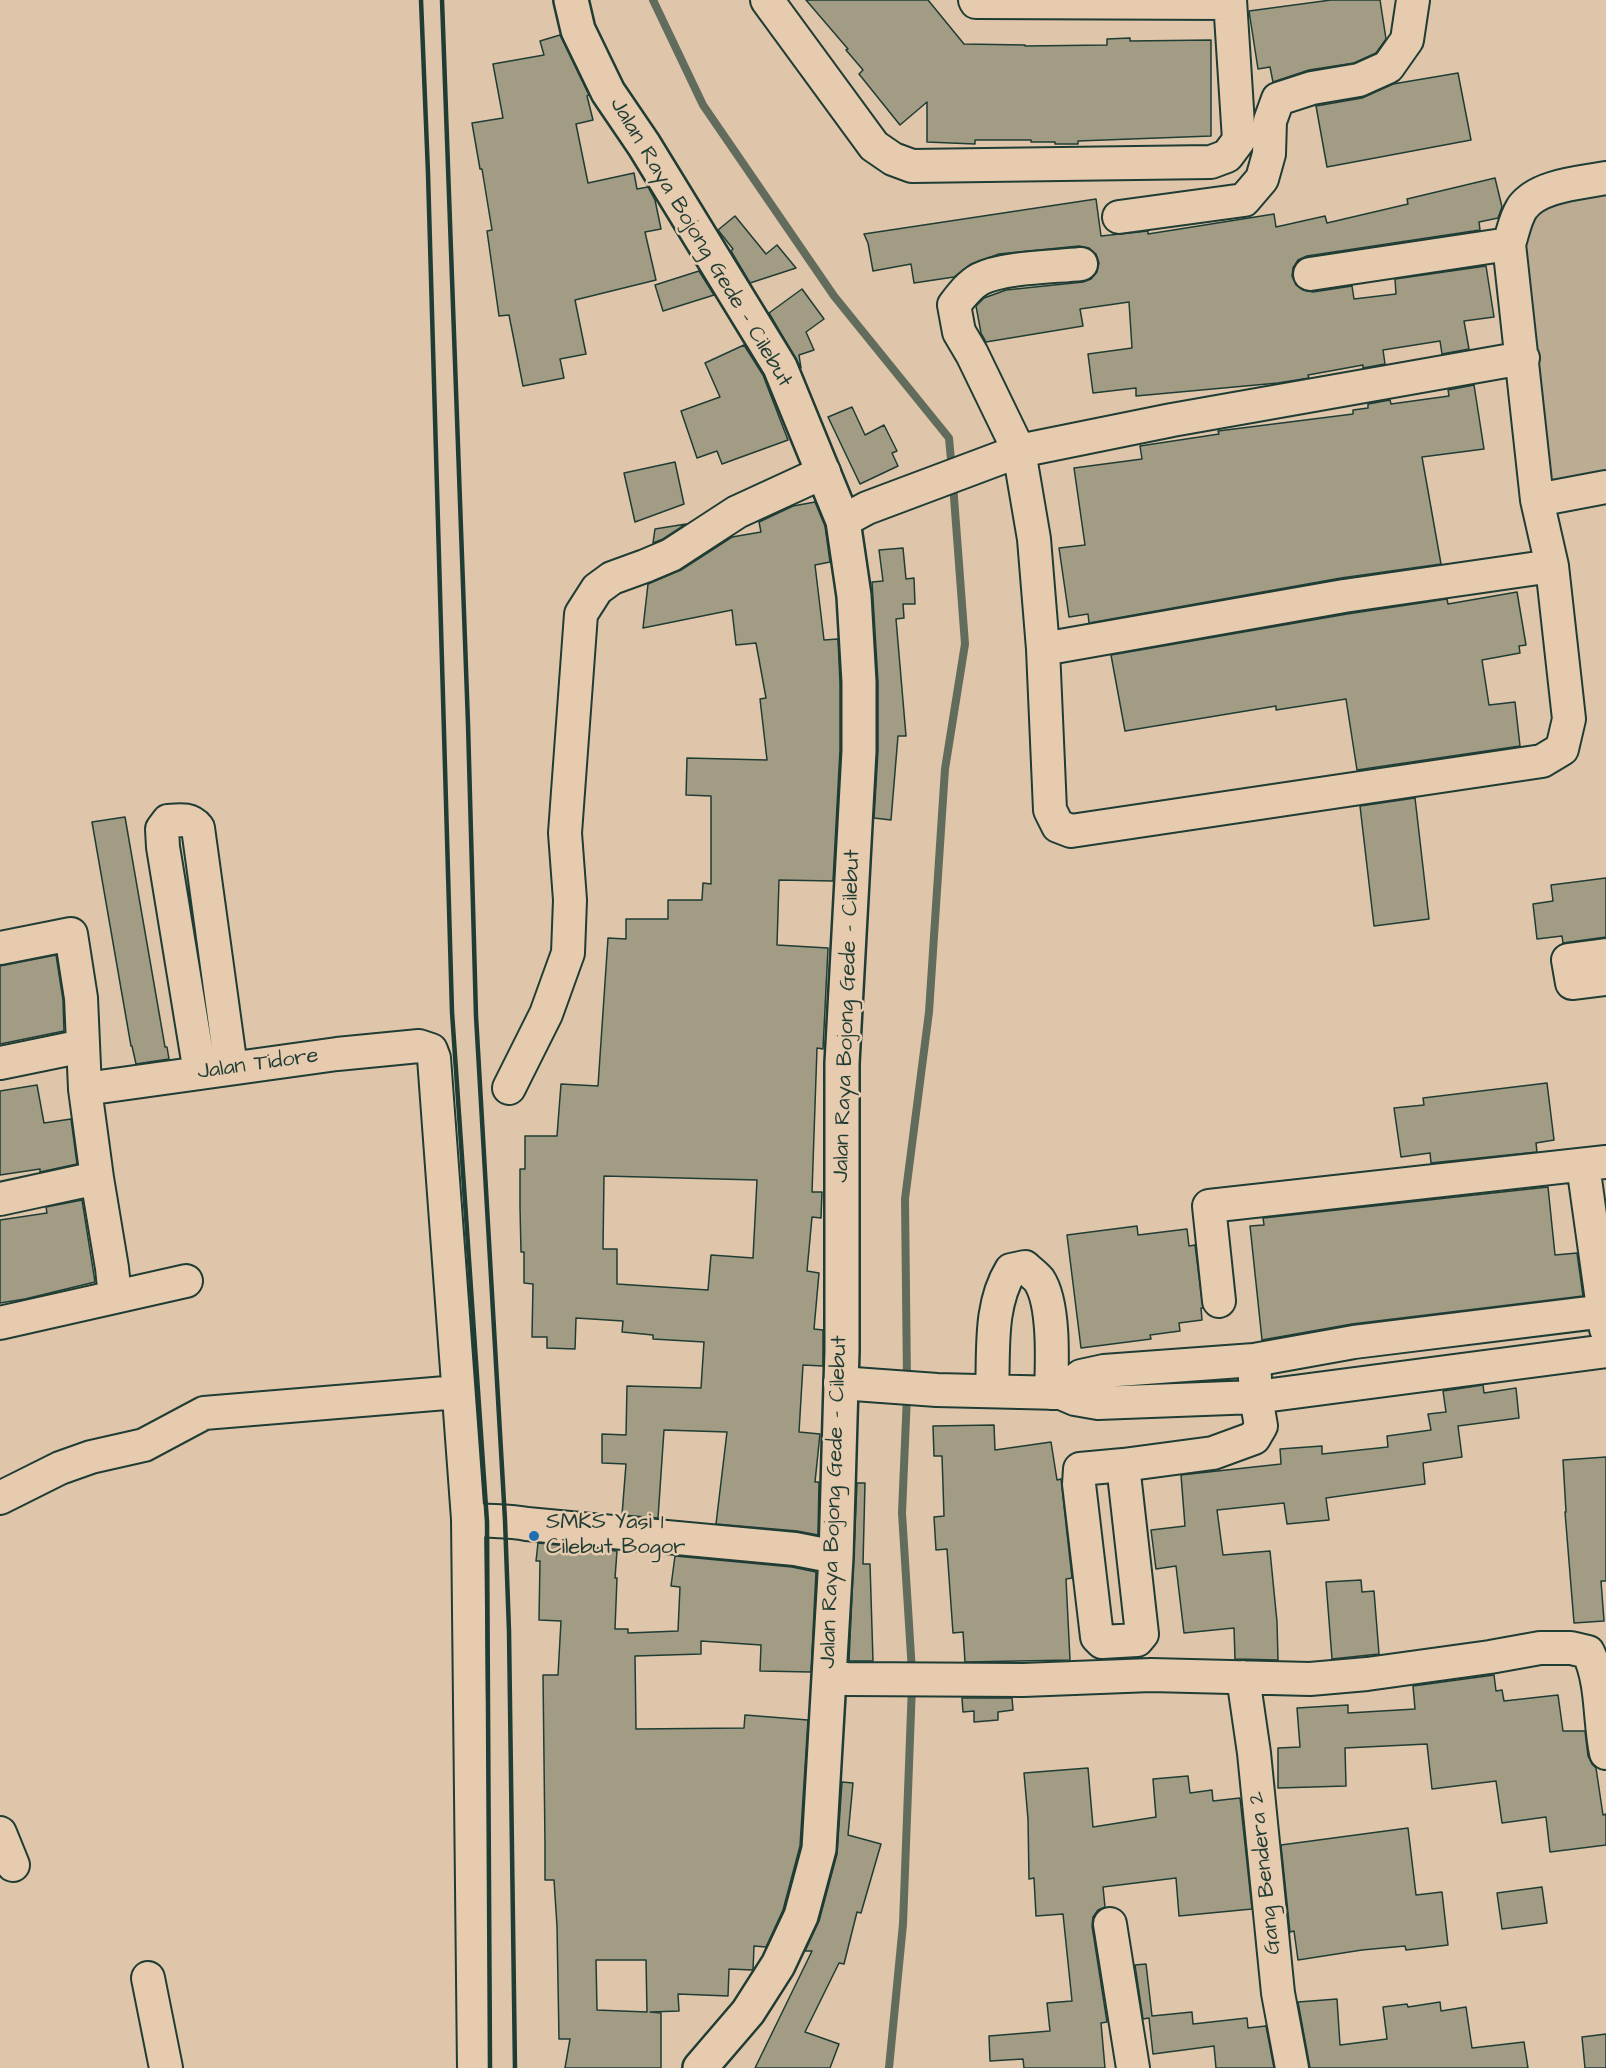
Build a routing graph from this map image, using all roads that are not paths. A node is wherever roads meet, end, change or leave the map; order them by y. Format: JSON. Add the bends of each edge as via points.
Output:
{"nodes":[{"id":1,"x":570,"y":0,"type":"edge"},
{"id":2,"x":767,"y":0,"type":"edge"},
{"id":3,"x":1413,"y":0,"type":"edge"},
{"id":4,"x":976,"y":1,"type":"edge"},
{"id":5,"x":1230,"y":1,"type":"edge"},
{"id":6,"x":1606,"y":178,"type":"edge"},
{"id":7,"x":1119,"y":217,"type":"dead end"},
{"id":8,"x":1509,"y":244,"type":"junction"},
{"id":9,"x":1081,"y":264,"type":"dead end"},
{"id":10,"x":1310,"y":273,"type":"dead end"},
{"id":11,"x":1523,"y":358,"type":"junction"},
{"id":12,"x":1019,"y":451,"type":"junction"},
{"id":13,"x":824,"y":472,"type":"junction"},
{"id":14,"x":1606,"y":487,"type":"edge"},
{"id":15,"x":1537,"y":500,"type":"junction"},
{"id":16,"x":855,"y":515,"type":"junction"},
{"id":17,"x":1552,"y":566,"type":"junction"},
{"id":18,"x":1043,"y":649,"type":"junction"},
{"id":19,"x":0,"y":948,"type":"edge"},
{"id":20,"x":1606,"y":955,"type":"edge"},
{"id":21,"x":1606,"y":979,"type":"edge"},
{"id":22,"x":83,"y":1046,"type":"junction"},
{"id":23,"x":0,"y":1063,"type":"edge"},
{"id":24,"x":231,"y":1068,"type":"junction"},
{"id":25,"x":200,"y":1073,"type":"junction"},
{"id":26,"x":509,"y":1088,"type":"dead end"},
{"id":27,"x":85,"y":1089,"type":"junction"},
{"id":28,"x":1594,"y":1164,"type":"edge"},
{"id":29,"x":97,"y":1178,"type":"junction"},
{"id":30,"x":0,"y":1198,"type":"edge"},
{"id":31,"x":186,"y":1281,"type":"dead end"},
{"id":32,"x":115,"y":1297,"type":"junction"},
{"id":33,"x":1219,"y":1301,"type":"dead end"},
{"id":34,"x":1605,"y":1317,"type":"edge"},
{"id":35,"x":0,"y":1323,"type":"edge"},
{"id":36,"x":1606,"y":1351,"type":"edge"},
{"id":37,"x":1254,"y":1360,"type":"junction"},
{"id":38,"x":848,"y":1385,"type":"junction"},
{"id":39,"x":992,"y":1391,"type":"junction"},
{"id":40,"x":458,"y":1392,"type":"junction"},
{"id":41,"x":1056,"y":1393,"type":"junction"},
{"id":42,"x":1256,"y":1397,"type":"junction"},
{"id":43,"x":1124,"y":1465,"type":"junction"},
{"id":44,"x":0,"y":1498,"type":"edge"},
{"id":45,"x":468,"y":1519,"type":"junction"},
{"id":46,"x":836,"y":1557,"type":"junction"},
{"id":47,"x":1597,"y":1650,"type":"edge"},
{"id":48,"x":830,"y":1668,"type":"junction"},
{"id":49,"x":1243,"y":1677,"type":"junction"},
{"id":50,"x":1606,"y":1753,"type":"edge"},
{"id":51,"x":0,"y":1833,"type":"edge"},
{"id":52,"x":13,"y":1865,"type":"dead end"},
{"id":53,"x":1110,"y":1924,"type":"dead end"},
{"id":54,"x":148,"y":1978,"type":"dead end"},
{"id":55,"x":166,"y":2068,"type":"edge"},
{"id":56,"x":474,"y":2068,"type":"edge"},
{"id":57,"x":700,"y":2068,"type":"edge"},
{"id":58,"x":1133,"y":2068,"type":"edge"},
{"id":59,"x":1292,"y":2068,"type":"edge"}],
"edges":[{"from":1,"to":13,"type":"main road","name":"Jalan Raya Bojong Gede - Cilebut","via":[[578,30],[608,92],[780,367]]},
{"from":2,"to":5,"type":"street","via":[[874,146],[892,159],[912,166],[1211,162],[1227,156],[1239,140]]},
{"from":3,"to":7,"type":"street","via":[[1407,40],[1388,67],[1359,80],[1312,87],[1278,99],[1270,121],[1269,154],[1262,179],[1244,200]]},
{"from":4,"to":5,"type":"street"},
{"from":6,"to":8,"type":"street","via":[[1533,197],[1522,208]]},
{"from":8,"to":10,"type":"street"},
{"from":8,"to":11,"type":"street"},
{"from":9,"to":12,"type":"street","via":[[996,273],[967,289],[954,305],[959,332]]},
{"from":11,"to":12,"type":"street"},
{"from":11,"to":15,"type":"street"},
{"from":12,"to":16,"type":"street"},
{"from":12,"to":18,"type":"street","via":[[1034,538]]},
{"from":13,"to":16,"type":"main road","name":"Jalan Raya Bojong Gede - Cilebut"},
{"from":13,"to":26,"type":"street","via":[[737,512],[670,555],[612,578],[597,590],[581,614],[565,833],[570,900],[568,953],[546,1014]]},
{"from":14,"to":15,"type":"street"},
{"from":15,"to":17,"type":"street"},
{"from":16,"to":38,"type":"main road","name":"Jalan Raya Bojong Gede - Cilebut","via":[[858,751],[842,1063],[842,1350]]},
{"from":17,"to":18,"type":"street","via":[[1344,596]]},
{"from":17,"to":18,"type":"street","via":[[1569,719],[1562,748],[1542,760],[1071,831],[1058,826],[1050,810]]},
{"from":19,"to":22,"type":"street","via":[[71,934],[81,998]]},
{"from":20,"to":21,"type":"street","via":[[1568,960],[1572,983]]},
{"from":22,"to":23,"type":"street"},
{"from":22,"to":27,"type":"street"},
{"from":24,"to":25,"type":"street","name":"Jalan Tidore"},
{"from":24,"to":25,"type":"street","via":[[198,828],[182,819],[168,821],[162,829],[163,847]]},
{"from":24,"to":40,"type":"street","name":"Jalan Tidore","via":[[419,1046],[430,1050],[434,1058]]},
{"from":25,"to":27,"type":"street","name":"Jalan Tidore"},
{"from":27,"to":29,"type":"street"},
{"from":28,"to":33,"type":"street","via":[[1209,1206]]},
{"from":28,"to":34,"type":"street"},
{"from":29,"to":30,"type":"street"},
{"from":29,"to":32,"type":"street"},
{"from":31,"to":32,"type":"street"},
{"from":32,"to":35,"type":"street"},
{"from":34,"to":37,"type":"street","via":[[1354,1342]]},
{"from":36,"to":42,"type":"street"},
{"from":37,"to":41,"type":"street","via":[[1104,1371],[1081,1376]]},
{"from":37,"to":42,"type":"street"},
{"from":38,"to":39,"type":"street"},
{"from":38,"to":46,"type":"main road","name":"Jalan Raya Bojong Gede - Cilebut"},
{"from":39,"to":41,"type":"street"},
{"from":39,"to":41,"type":"street","via":[[994,1326],[1002,1285],[1011,1270],[1025,1267],[1039,1280],[1046,1297]]},
{"from":40,"to":44,"type":"street","via":[[204,1413],[144,1445],[60,1468]]},
{"from":40,"to":45,"type":"street"},
{"from":41,"to":42,"type":"street","via":[[1098,1403]]},
{"from":42,"to":43,"type":"street","via":[[1261,1425],[1254,1438],[1213,1453]]},
{"from":43,"to":43,"type":"street","via":[[1142,1634],[1137,1640],[1102,1642],[1097,1636],[1080,1468]]},
{"from":45,"to":46,"type":"street","via":[[795,1549]]},
{"from":45,"to":56,"type":"street"},
{"from":46,"to":48,"type":"main road","name":"Jalan Raya Bojong Gede - Cilebut"},
{"from":47,"to":49,"type":"street","via":[[1540,1648],[1310,1679]]},
{"from":47,"to":50,"type":"street","via":[[1595,1666]]},
{"from":48,"to":49,"type":"street","via":[[838,1679]]},
{"from":48,"to":57,"type":"main road","name":"Jalan Raya Bojong Gede - Cilebut","via":[[819,1849],[801,1916],[778,1965],[748,2012]]},
{"from":49,"to":59,"type":"street","name":"Gang Bendera 2","via":[[1278,1993]]},
{"from":51,"to":52,"type":"street"},
{"from":53,"to":58,"type":"street"},
{"from":54,"to":55,"type":"street"}]}
